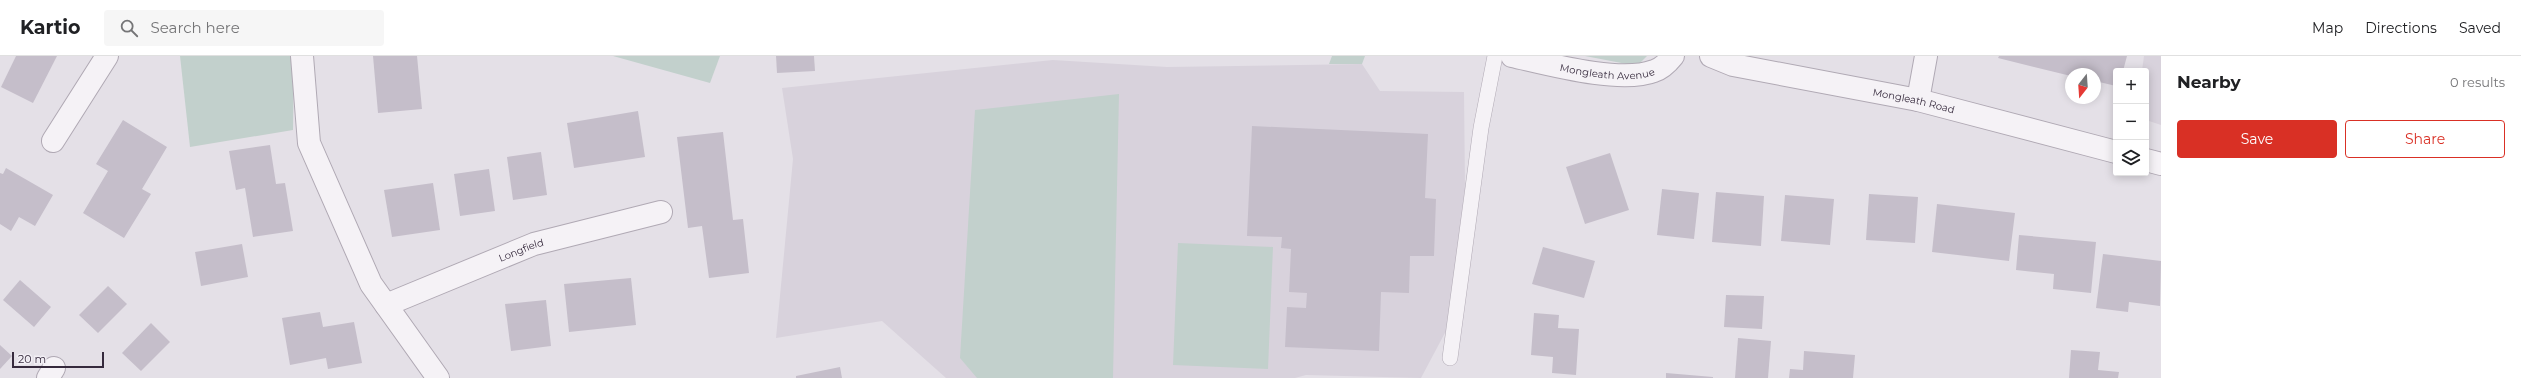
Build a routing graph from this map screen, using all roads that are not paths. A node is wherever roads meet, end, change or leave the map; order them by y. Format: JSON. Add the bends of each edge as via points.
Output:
{"nodes":[{"id":1,"x":107,"y":56,"type":"edge"},
{"id":2,"x":302,"y":56,"type":"edge"},
{"id":3,"x":1495,"y":56,"type":"edge"},
{"id":4,"x":1512,"y":56,"type":"edge"},
{"id":5,"x":1673,"y":56,"type":"edge"},
{"id":6,"x":1711,"y":56,"type":"edge"},
{"id":7,"x":1926,"y":56,"type":"edge"},
{"id":8,"x":1918,"y":100,"type":"junction"},
{"id":9,"x":53,"y":141,"type":"dead end"},
{"id":10,"x":2113,"y":151,"type":"edge"},
{"id":11,"x":2149,"y":161,"type":"edge"},
{"id":12,"x":2161,"y":164,"type":"edge"},
{"id":13,"x":661,"y":212,"type":"dead end"},
{"id":14,"x":386,"y":305,"type":"junction"},
{"id":15,"x":1450,"y":358,"type":"dead end"},
{"id":16,"x":438,"y":378,"type":"edge"}],
"edges":[{"from":1,"to":9,"type":"street"},
{"from":2,"to":14,"type":"street","via":[[309,143],[371,284]]},
{"from":3,"to":15,"type":"lane","via":[[1481,128]]},
{"from":4,"to":5,"type":"street","name":"Mongleath Avenue","via":[[1572,70],[1631,75],[1655,71]]},
{"from":6,"to":8,"type":"street","name":"Mongleath Road","via":[[1733,66]]},
{"from":7,"to":8,"type":"street"},
{"from":8,"to":10,"type":"street","name":"Mongleath Road"},
{"from":11,"to":12,"type":"street"},
{"from":13,"to":14,"type":"street","name":"Longfield","via":[[534,244]]},
{"from":14,"to":16,"type":"street"}]}
